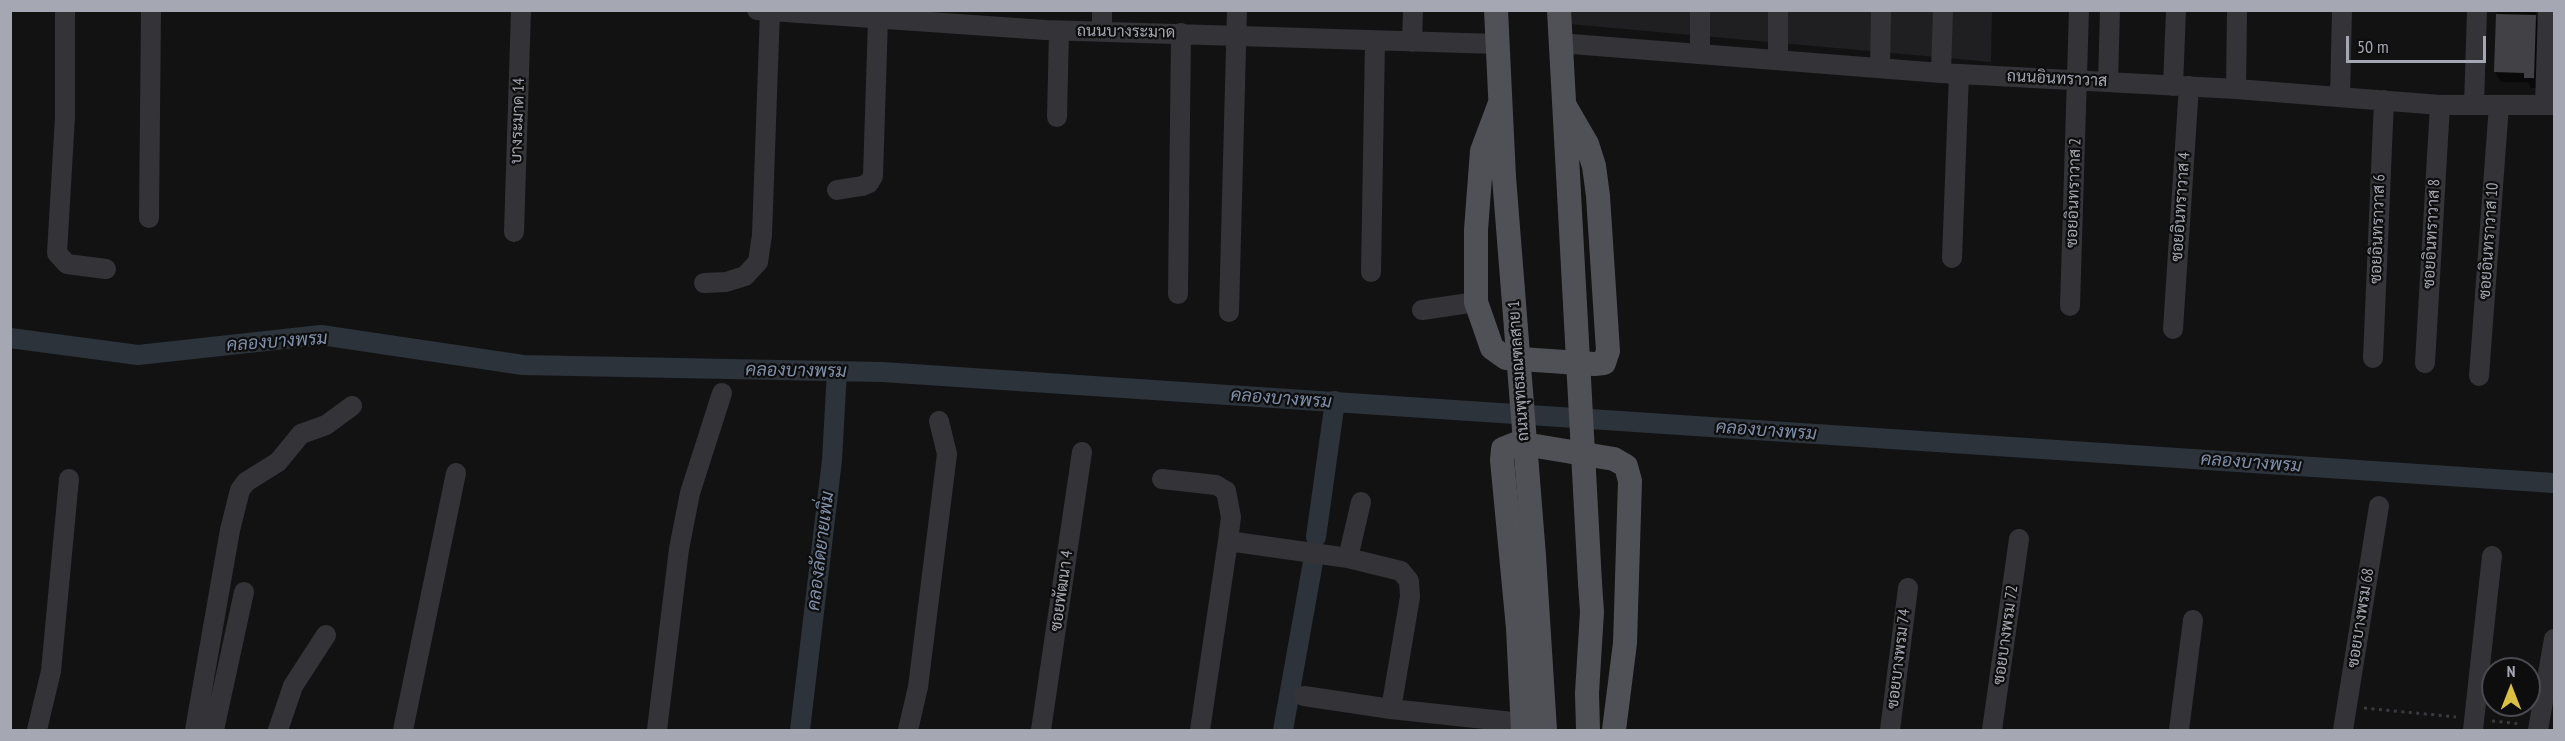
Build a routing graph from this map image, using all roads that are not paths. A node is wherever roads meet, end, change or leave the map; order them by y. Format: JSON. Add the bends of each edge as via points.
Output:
{"nodes":[{"id":1,"x":65,"y":10,"type":"edge"},
{"id":2,"x":151,"y":10,"type":"edge"},
{"id":3,"x":522,"y":10,"type":"edge"},
{"id":4,"x":757,"y":10,"type":"edge"},
{"id":5,"x":1102,"y":10,"type":"edge"},
{"id":6,"x":1237,"y":10,"type":"edge"},
{"id":7,"x":1413,"y":10,"type":"edge"},
{"id":8,"x":1496,"y":10,"type":"edge"},
{"id":9,"x":1559,"y":10,"type":"edge"},
{"id":10,"x":1700,"y":10,"type":"edge"},
{"id":11,"x":1778,"y":10,"type":"edge"},
{"id":12,"x":1881,"y":10,"type":"edge"},
{"id":13,"x":1943,"y":10,"type":"edge"},
{"id":14,"x":2079,"y":10,"type":"edge"},
{"id":15,"x":2110,"y":10,"type":"edge"},
{"id":16,"x":2176,"y":10,"type":"edge"},
{"id":17,"x":2237,"y":10,"type":"edge"},
{"id":18,"x":2342,"y":10,"type":"edge"},
{"id":19,"x":2477,"y":10,"type":"edge"},
{"id":20,"x":2548,"y":10,"type":"edge"},
{"id":21,"x":770,"y":11,"type":"edge"},
{"id":22,"x":878,"y":19,"type":"junction"},
{"id":23,"x":1059,"y":31,"type":"junction"},
{"id":24,"x":1102,"y":31,"type":"junction"},
{"id":25,"x":1181,"y":33,"type":"junction"},
{"id":26,"x":1236,"y":34,"type":"junction"},
{"id":27,"x":1375,"y":41,"type":"junction"},
{"id":28,"x":1412,"y":42,"type":"junction"},
{"id":29,"x":1559,"y":43,"type":"junction"},
{"id":30,"x":1497,"y":44,"type":"junction"},
{"id":31,"x":1700,"y":53,"type":"junction"},
{"id":32,"x":1778,"y":58,"type":"junction"},
{"id":33,"x":1880,"y":68,"type":"junction"},
{"id":34,"x":1950,"y":74,"type":"junction"},
{"id":35,"x":2078,"y":80,"type":"junction"},
{"id":36,"x":2108,"y":82,"type":"junction"},
{"id":37,"x":2181,"y":86,"type":"junction"},
{"id":38,"x":2236,"y":89,"type":"junction"},
{"id":39,"x":2340,"y":97,"type":"junction"},
{"id":40,"x":2384,"y":100,"type":"junction"},
{"id":41,"x":1500,"y":103,"type":"junction"},
{"id":42,"x":2440,"y":105,"type":"junction"},
{"id":43,"x":2474,"y":105,"type":"junction"},
{"id":44,"x":2499,"y":105,"type":"junction"},
{"id":45,"x":2550,"y":105,"type":"edge"},
{"id":46,"x":1565,"y":106,"type":"junction"},
{"id":47,"x":1057,"y":117,"type":"dead end"},
{"id":48,"x":837,"y":190,"type":"dead end"},
{"id":49,"x":149,"y":218,"type":"dead end"},
{"id":50,"x":514,"y":232,"type":"dead end"},
{"id":51,"x":1952,"y":258,"type":"dead end"},
{"id":52,"x":106,"y":269,"type":"dead end"},
{"id":53,"x":1371,"y":272,"type":"dead end"},
{"id":54,"x":704,"y":283,"type":"dead end"},
{"id":55,"x":1178,"y":294,"type":"dead end"},
{"id":56,"x":1476,"y":302,"type":"junction"},
{"id":57,"x":2070,"y":306,"type":"dead end"},
{"id":58,"x":1422,"y":310,"type":"dead end"},
{"id":59,"x":1229,"y":312,"type":"dead end"},
{"id":60,"x":2173,"y":329,"type":"dead end"},
{"id":61,"x":2373,"y":358,"type":"dead end"},
{"id":62,"x":2425,"y":363,"type":"dead end"},
{"id":63,"x":2479,"y":376,"type":"dead end"},
{"id":64,"x":722,"y":393,"type":"dead end"},
{"id":65,"x":352,"y":406,"type":"dead end"},
{"id":66,"x":939,"y":421,"type":"dead end"},
{"id":67,"x":1082,"y":452,"type":"dead end"},
{"id":68,"x":456,"y":473,"type":"dead end"},
{"id":69,"x":69,"y":479,"type":"dead end"},
{"id":70,"x":1162,"y":479,"type":"dead end"},
{"id":71,"x":1361,"y":502,"type":"dead end"},
{"id":72,"x":2379,"y":506,"type":"dead end"},
{"id":73,"x":2019,"y":539,"type":"dead end"},
{"id":74,"x":1228,"y":541,"type":"junction"},
{"id":75,"x":2492,"y":556,"type":"dead end"},
{"id":76,"x":1348,"y":558,"type":"junction"},
{"id":77,"x":1908,"y":588,"type":"dead end"},
{"id":78,"x":244,"y":592,"type":"dead end"},
{"id":79,"x":1592,"y":612,"type":"junction"},
{"id":80,"x":2193,"y":620,"type":"dead end"},
{"id":81,"x":326,"y":635,"type":"dead end"},
{"id":82,"x":2554,"y":639,"type":"edge"},
{"id":83,"x":1541,"y":672,"type":"junction"},
{"id":84,"x":1304,"y":696,"type":"dead end"},
{"id":85,"x":1391,"y":709,"type":"junction"},
{"id":86,"x":2474,"y":725,"type":"edge"},
{"id":87,"x":1525,"y":728,"type":"edge"},
{"id":88,"x":2538,"y":728,"type":"edge"},
{"id":89,"x":37,"y":730,"type":"edge"},
{"id":90,"x":195,"y":730,"type":"edge"},
{"id":91,"x":214,"y":730,"type":"edge"},
{"id":92,"x":278,"y":730,"type":"edge"},
{"id":93,"x":403,"y":730,"type":"edge"},
{"id":94,"x":657,"y":730,"type":"edge"},
{"id":95,"x":909,"y":730,"type":"edge"},
{"id":96,"x":1041,"y":730,"type":"edge"},
{"id":97,"x":1200,"y":730,"type":"edge"},
{"id":98,"x":1545,"y":730,"type":"edge"},
{"id":99,"x":1588,"y":730,"type":"edge"},
{"id":100,"x":1612,"y":730,"type":"edge"},
{"id":101,"x":1890,"y":730,"type":"edge"},
{"id":102,"x":1992,"y":730,"type":"edge"},
{"id":103,"x":2179,"y":730,"type":"edge"},
{"id":104,"x":2343,"y":730,"type":"edge"}],
"edges":[{"from":1,"to":52,"type":"street","via":[[65,117],[57,253],[67,264]]},
{"from":2,"to":49,"type":"street"},
{"from":3,"to":50,"type":"street","name":"บางระมาด 14"},
{"from":4,"to":21,"type":"street","name":"ถนนบางระมาด"},
{"from":5,"to":24,"type":"street"},
{"from":6,"to":26,"type":"street"},
{"from":7,"to":28,"type":"street"},
{"from":8,"to":30,"type":"main road","name":"ถนนพุทธมณฑลสาย 1"},
{"from":9,"to":29,"type":"main road"},
{"from":10,"to":31,"type":"street"},
{"from":11,"to":32,"type":"street"},
{"from":12,"to":33,"type":"street"},
{"from":13,"to":34,"type":"street"},
{"from":14,"to":35,"type":"street","name":"ซอยอินทราวาส 2"},
{"from":15,"to":36,"type":"street"},
{"from":16,"to":37,"type":"street","name":"ซอยอินทราวาส 4"},
{"from":17,"to":38,"type":"street"},
{"from":18,"to":39,"type":"street"},
{"from":19,"to":43,"type":"street"},
{"from":20,"to":45,"type":"street"},
{"from":21,"to":22,"type":"street","name":"ถนนบางระมาด"},
{"from":21,"to":54,"type":"street","via":[[758,262],[745,276]]},
{"from":22,"to":23,"type":"street","name":"ถนนบางระมาด"},
{"from":22,"to":48,"type":"street","via":[[873,176],[862,186]]},
{"from":23,"to":24,"type":"street","name":"ถนนบางระมาด"},
{"from":23,"to":47,"type":"street"},
{"from":24,"to":25,"type":"street","name":"ถนนบางระมาด"},
{"from":25,"to":26,"type":"street","name":"ถนนบางระมาด"},
{"from":25,"to":55,"type":"street"},
{"from":26,"to":27,"type":"street","name":"ถนนบางระมาด"},
{"from":26,"to":59,"type":"street"},
{"from":27,"to":28,"type":"street","name":"ถนนบางระมาด"},
{"from":27,"to":53,"type":"street"},
{"from":28,"to":30,"type":"street","name":"ถนนบางระมาด"},
{"from":29,"to":31,"type":"street","name":"ถนนอินทราวาส"},
{"from":29,"to":46,"type":"main road"},
{"from":30,"to":41,"type":"main road","name":"ถนนพุทธมณฑลสาย 1"},
{"from":31,"to":32,"type":"street","name":"ถนนอินทราวาส"},
{"from":32,"to":33,"type":"street","name":"ถนนอินทราวาส"},
{"from":33,"to":34,"type":"street","name":"ถนนอินทราวาส"},
{"from":34,"to":35,"type":"street","name":"ถนนอินทราวาส"},
{"from":34,"to":51,"type":"street"},
{"from":35,"to":36,"type":"street","name":"ถนนอินทราวาส"},
{"from":35,"to":57,"type":"street","name":"ซอยอินทราวาส 2"},
{"from":36,"to":37,"type":"street","name":"ถนนอินทราวาส"},
{"from":37,"to":38,"type":"street","name":"ถนนอินทราวาส"},
{"from":37,"to":60,"type":"street","name":"ซอยอินทราวาส 4"},
{"from":38,"to":39,"type":"street","name":"ถนนอินทราวาส"},
{"from":39,"to":40,"type":"street","name":"ถนนอินทราวาส"},
{"from":40,"to":42,"type":"street","name":"ถนนอินทราวาส"},
{"from":40,"to":61,"type":"street","name":"ซอยอินทราวาส 6"},
{"from":41,"to":56,"type":"main road","via":[[1482,151],[1478,181]]},
{"from":41,"to":83,"type":"main road","name":"ถนนพุทธมณฑลสาย 1","bridge":true},
{"from":42,"to":43,"type":"street","name":"ถนนอินทราวาส"},
{"from":42,"to":62,"type":"street","name":"ซอยอินทราวาส 8"},
{"from":43,"to":44,"type":"street","name":"ถนนอินทราวาส"},
{"from":44,"to":45,"type":"street","name":"ถนนอินทราวาส"},
{"from":44,"to":63,"type":"street","name":"ซอยอินทราวาส 10"},
{"from":46,"to":56,"type":"main road","via":[[1587,144],[1597,186],[1608,351],[1604,363],[1506,358],[1492,348]]},
{"from":46,"to":79,"type":"main road","bridge":true},
{"from":56,"to":58,"type":"street"},
{"from":64,"to":94,"type":"street","via":[[690,493],[679,549]]},
{"from":65,"to":90,"type":"street","via":[[326,425],[301,434],[278,462],[240,490]]},
{"from":66,"to":95,"type":"street","via":[[947,454],[918,687]]},
{"from":67,"to":96,"type":"street","name":"ซอยพัฒนา 4"},
{"from":68,"to":93,"type":"street"},
{"from":69,"to":89,"type":"street","via":[[51,671]]},
{"from":70,"to":74,"type":"street","via":[[1216,485],[1226,491],[1231,517]]},
{"from":71,"to":76,"type":"street"},
{"from":72,"to":104,"type":"street","name":"ซอยบางพรม 68"},
{"from":73,"to":102,"type":"street","name":"ซอยบางพรม 72"},
{"from":74,"to":76,"type":"street"},
{"from":74,"to":97,"type":"street"},
{"from":75,"to":86,"type":"street"},
{"from":76,"to":85,"type":"street","via":[[1401,571],[1409,581],[1410,597]]},
{"from":77,"to":101,"type":"street","name":"ซอยบางพรม 74"},
{"from":78,"to":91,"type":"street"},
{"from":79,"to":99,"type":"main road"},
{"from":79,"to":100,"type":"main road"},
{"from":80,"to":103,"type":"street"},
{"from":81,"to":92,"type":"street","via":[[293,686]]},
{"from":82,"to":88,"type":"street"},
{"from":83,"to":87,"type":"main road"},
{"from":83,"to":98,"type":"main road","name":"ถนนพุทธมณฑลสาย 1"},
{"from":84,"to":85,"type":"street"},
{"from":85,"to":87,"type":"street"},
{"from":87,"to":100,"type":"main road","via":[[1502,460],[1503,449],[1518,443],[1614,459],[1626,466],[1630,481],[1624,643]]}]}
